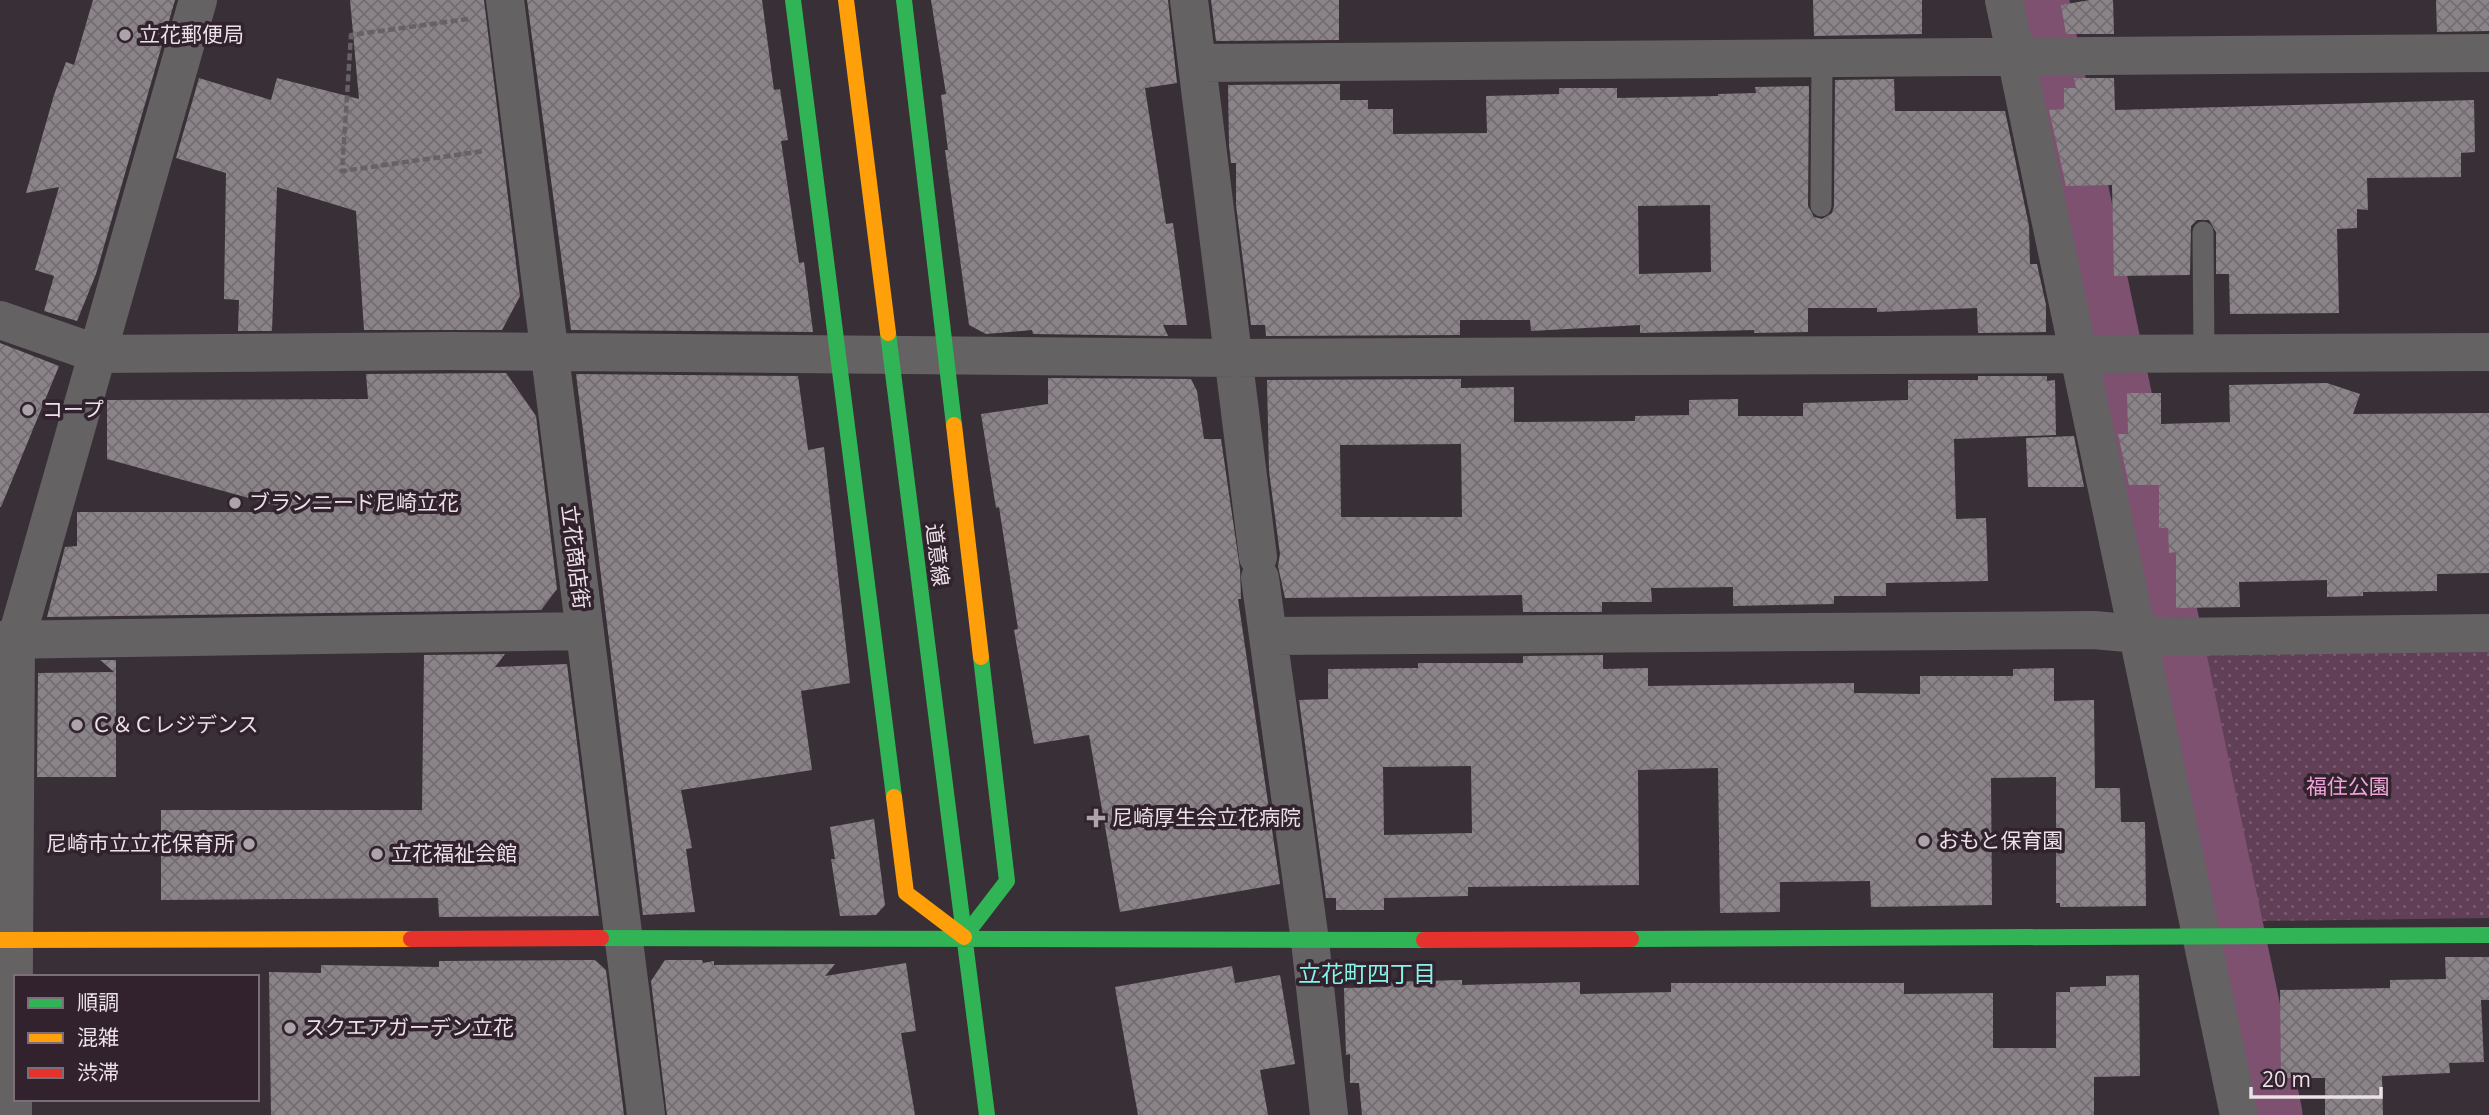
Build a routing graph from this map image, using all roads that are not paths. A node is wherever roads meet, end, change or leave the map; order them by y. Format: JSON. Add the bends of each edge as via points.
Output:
{"nodes":[{"id":1,"x":198,"y":0,"type":"edge"},
{"id":2,"x":793,"y":0,"type":"edge"},
{"id":3,"x":846,"y":0,"type":"edge"},
{"id":4,"x":904,"y":0,"type":"edge"},
{"id":5,"x":1189,"y":0,"type":"edge"},
{"id":6,"x":2004,"y":0,"type":"edge"},
{"id":7,"x":506,"y":7,"type":"edge"},
{"id":8,"x":2489,"y":53,"type":"edge"},
{"id":9,"x":2034,"y":55,"type":"junction"},
{"id":10,"x":1822,"y":57,"type":"junction"},
{"id":11,"x":1197,"y":63,"type":"junction"},
{"id":12,"x":1821,"y":206,"type":"dead end"},
{"id":13,"x":2203,"y":232,"type":"dead end"},
{"id":14,"x":0,"y":320,"type":"edge"},
{"id":15,"x":549,"y":352,"type":"junction"},
{"id":16,"x":2489,"y":352,"type":"edge"},
{"id":17,"x":98,"y":354,"type":"junction"},
{"id":18,"x":2096,"y":354,"type":"junction"},
{"id":19,"x":2204,"y":354,"type":"junction"},
{"id":20,"x":839,"y":356,"type":"junction"},
{"id":21,"x":947,"y":357,"type":"junction"},
{"id":22,"x":1234,"y":358,"type":"junction"},
{"id":23,"x":585,"y":631,"type":"junction"},
{"id":24,"x":2489,"y":633,"type":"edge"},
{"id":25,"x":1268,"y":636,"type":"junction"},
{"id":26,"x":2154,"y":636,"type":"junction"},
{"id":27,"x":8,"y":640,"type":"edge"},
{"id":28,"x":2489,"y":935,"type":"edge"},
{"id":29,"x":964,"y":937,"type":"junction"},
{"id":30,"x":2219,"y":937,"type":"junction"},
{"id":31,"x":623,"y":938,"type":"junction"},
{"id":32,"x":7,"y":940,"type":"edge"},
{"id":33,"x":1310,"y":941,"type":"junction"},
{"id":34,"x":13,"y":1115,"type":"edge"},
{"id":35,"x":646,"y":1115,"type":"edge"},
{"id":36,"x":987,"y":1115,"type":"edge"},
{"id":37,"x":1329,"y":1115,"type":"edge"},
{"id":38,"x":2239,"y":1115,"type":"edge"}],
"edges":[{"from":1,"to":17,"type":"street"},
{"from":2,"to":20,"type":"street"},
{"from":3,"to":29,"type":"street","name":"道意線","bridge":true},
{"from":4,"to":21,"type":"street"},
{"from":5,"to":11,"type":"street"},
{"from":6,"to":9,"type":"street"},
{"from":7,"to":15,"type":"street","name":"立花商店街"},
{"from":8,"to":9,"type":"street"},
{"from":9,"to":10,"type":"street"},
{"from":9,"to":18,"type":"street"},
{"from":10,"to":11,"type":"street"},
{"from":10,"to":12,"type":"lane"},
{"from":11,"to":22,"type":"street"},
{"from":13,"to":19,"type":"lane"},
{"from":14,"to":17,"type":"street"},
{"from":15,"to":17,"type":"street"},
{"from":15,"to":20,"type":"street"},
{"from":15,"to":23,"type":"street","name":"立花商店街"},
{"from":16,"to":19,"type":"street"},
{"from":17,"to":27,"type":"street"},
{"from":18,"to":19,"type":"street"},
{"from":18,"to":22,"type":"street"},
{"from":18,"to":26,"type":"street"},
{"from":20,"to":21,"type":"street"},
{"from":20,"to":29,"type":"street","via":[[906,893]]},
{"from":21,"to":22,"type":"street"},
{"from":21,"to":29,"type":"street","via":[[1007,881]]},
{"from":22,"to":25,"type":"street"},
{"from":23,"to":27,"type":"street"},
{"from":23,"to":31,"type":"street","name":"立花商店街"},
{"from":24,"to":26,"type":"street"},
{"from":25,"to":26,"type":"street","via":[[2094,630]]},
{"from":25,"to":33,"type":"street"},
{"from":26,"to":30,"type":"street"},
{"from":27,"to":32,"type":"street"},
{"from":28,"to":30,"type":"street"},
{"from":29,"to":31,"type":"street"},
{"from":29,"to":33,"type":"street"},
{"from":29,"to":36,"type":"street","name":"道意線"},
{"from":30,"to":33,"type":"street"},
{"from":30,"to":38,"type":"street"},
{"from":31,"to":32,"type":"street"},
{"from":31,"to":35,"type":"street","name":"立花商店街"},
{"from":32,"to":34,"type":"street"},
{"from":33,"to":37,"type":"street"}]}
